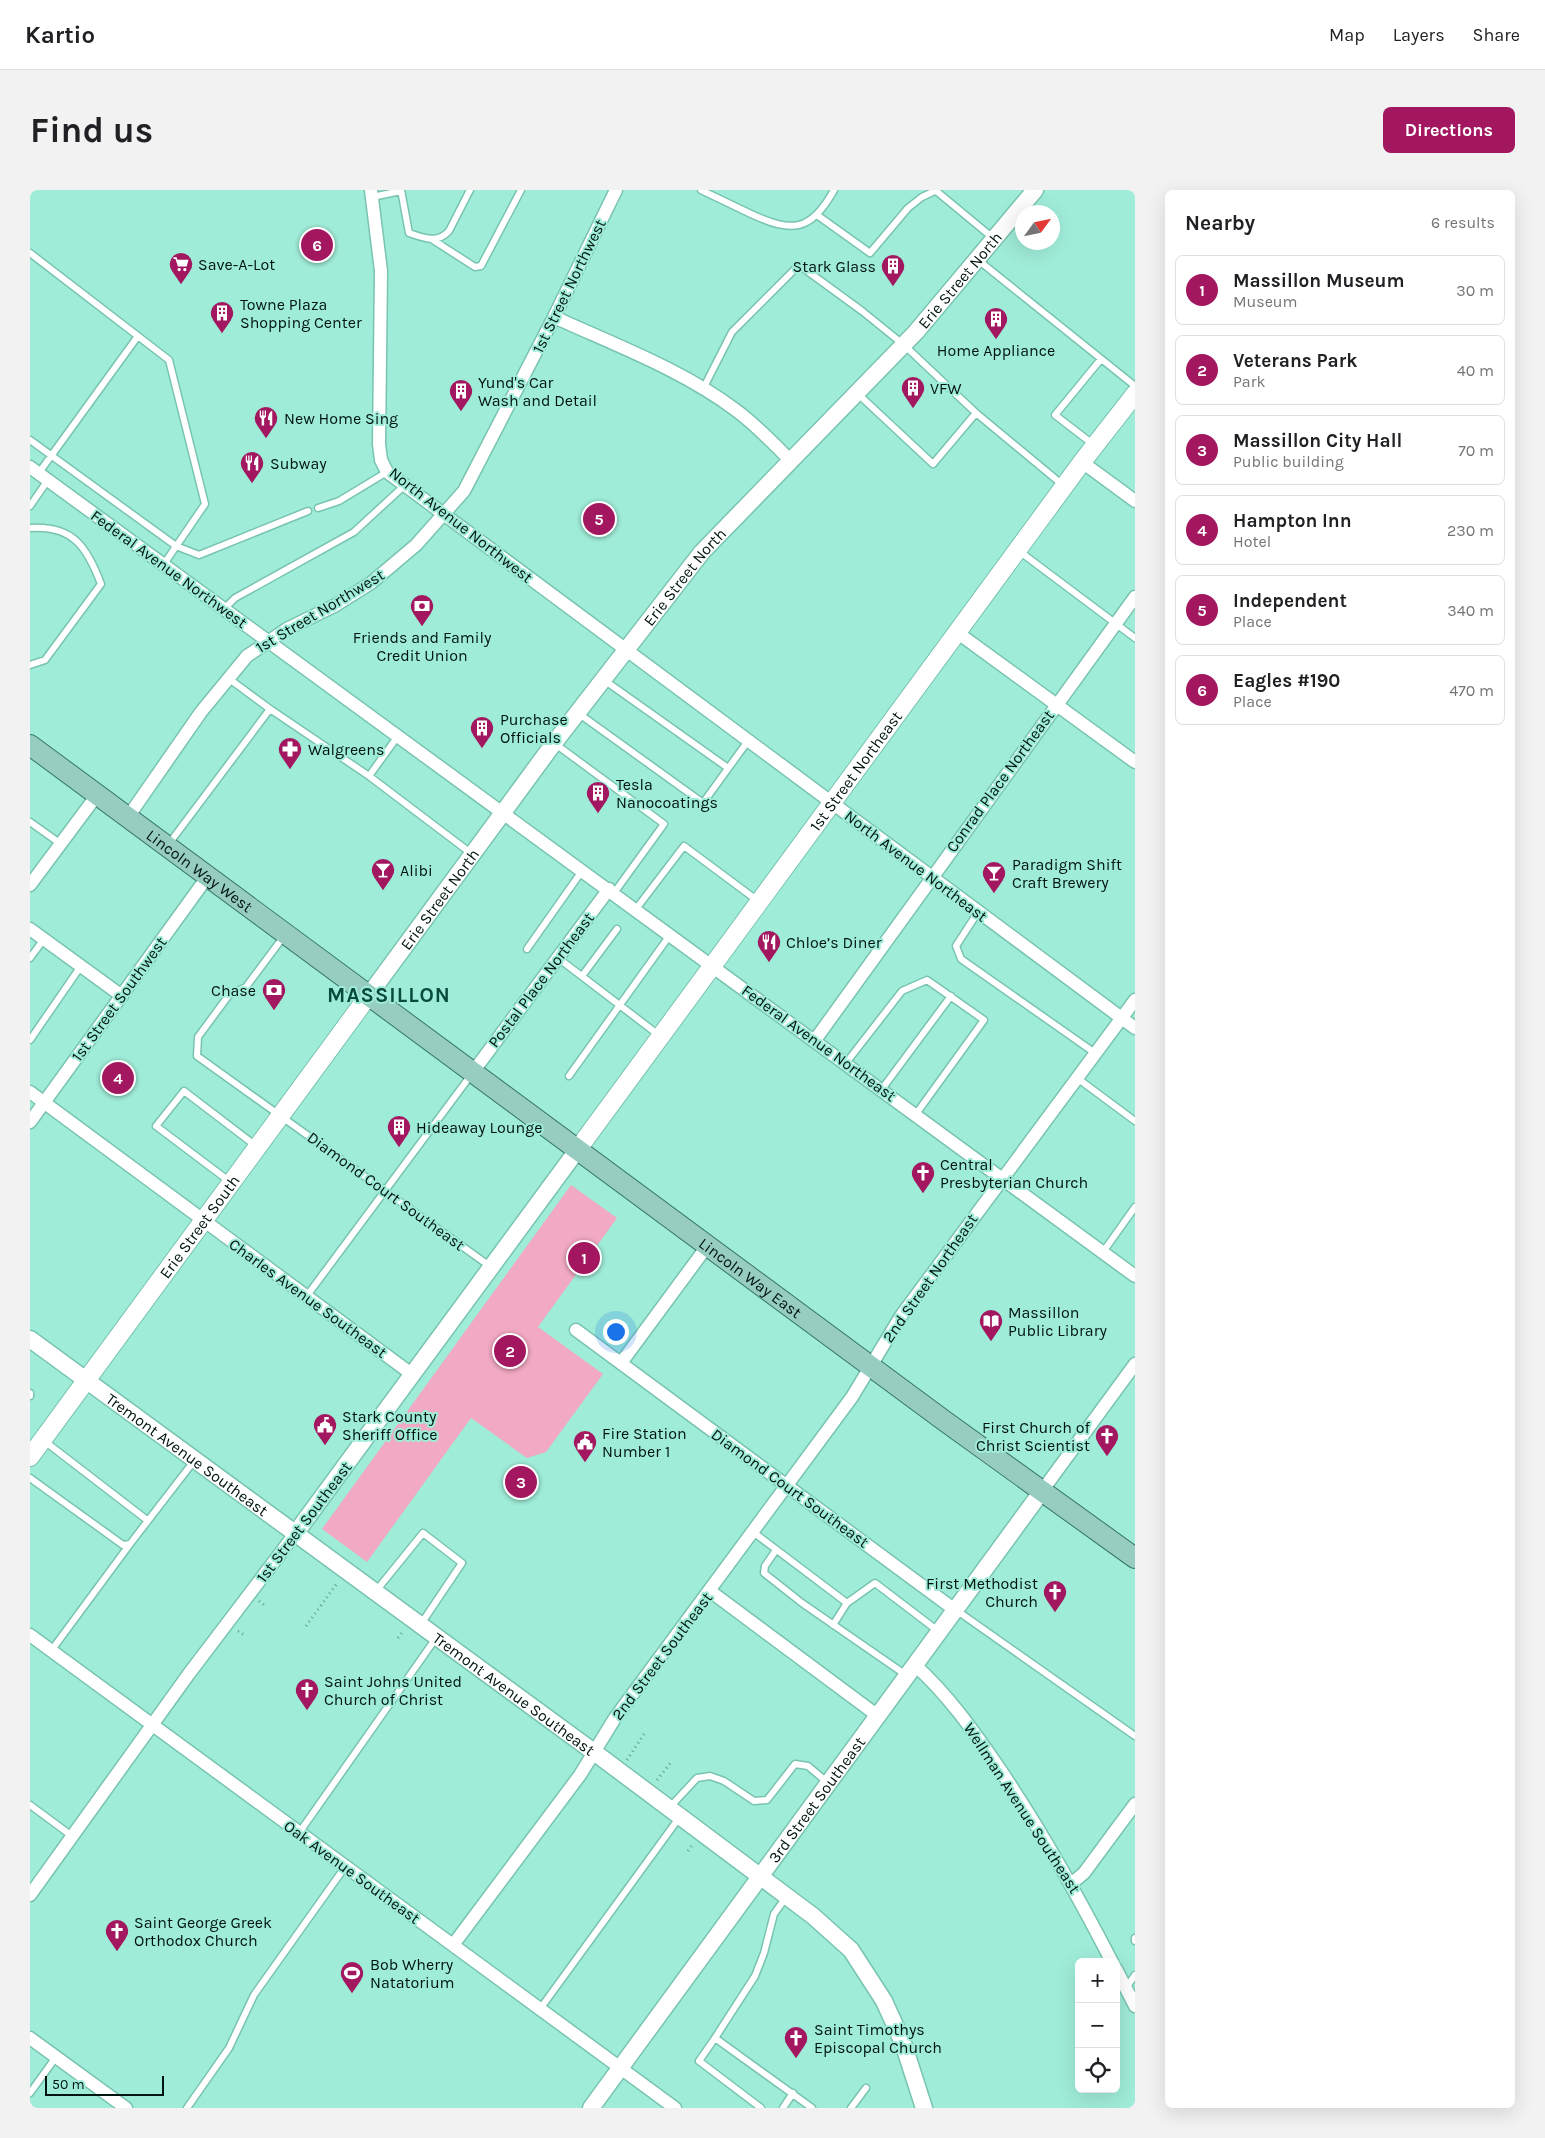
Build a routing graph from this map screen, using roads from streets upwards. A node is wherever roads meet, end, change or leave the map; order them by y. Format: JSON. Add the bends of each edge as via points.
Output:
{"nodes":[{"id":1,"x":616,"y":190,"type":"edge"},
{"id":2,"x":1035,"y":190,"type":"edge"},
{"id":3,"x":372,"y":193,"type":"edge"},
{"id":4,"x":554,"y":317,"type":"junction"},
{"id":5,"x":1135,"y":394,"type":"edge"},
{"id":6,"x":790,"y":460,"type":"junction"},
{"id":7,"x":1082,"y":462,"type":"junction"},
{"id":8,"x":39,"y":474,"type":"edge"},
{"id":9,"x":1135,"y":501,"type":"edge"},
{"id":10,"x":445,"y":515,"type":"junction"},
{"id":11,"x":1135,"y":597,"type":"edge"},
{"id":12,"x":958,"y":633,"type":"junction"},
{"id":13,"x":267,"y":641,"type":"junction"},
{"id":14,"x":626,"y":650,"type":"junction"},
{"id":15,"x":1056,"y":704,"type":"junction"},
{"id":16,"x":30,"y":745,"type":"edge"},
{"id":17,"x":1135,"y":762,"type":"edge"},
{"id":18,"x":97,"y":795,"type":"junction"},
{"id":19,"x":832,"y":803,"type":"junction"},
{"id":20,"x":503,"y":811,"type":"junction"},
{"id":21,"x":128,"y":817,"type":"junction"},
{"id":22,"x":208,"y":876,"type":"junction"},
{"id":23,"x":932,"y":877,"type":"junction"},
{"id":24,"x":30,"y":885,"type":"edge"},
{"id":25,"x":612,"y":891,"type":"junction"},
{"id":26,"x":30,"y":929,"type":"edge"},
{"id":27,"x":713,"y":965,"type":"junction"},
{"id":28,"x":369,"y":995,"type":"junction"},
{"id":29,"x":122,"y":996,"type":"junction"},
{"id":30,"x":1135,"y":1000,"type":"edge"},
{"id":31,"x":1122,"y":1018,"type":"junction"},
{"id":32,"x":1135,"y":1028,"type":"edge"},
{"id":33,"x":815,"y":1040,"type":"junction"},
{"id":34,"x":474,"y":1072,"type":"junction"},
{"id":35,"x":30,"y":1092,"type":"edge"},
{"id":36,"x":44,"y":1103,"type":"junction"},
{"id":37,"x":30,"y":1122,"type":"edge"},
{"id":38,"x":578,"y":1149,"type":"junction"},
{"id":39,"x":1002,"y":1178,"type":"junction"},
{"id":40,"x":203,"y":1222,"type":"junction"},
{"id":41,"x":708,"y":1245,"type":"junction"},
{"id":42,"x":1135,"y":1276,"type":"edge"},
{"id":43,"x":576,"y":1330,"type":"dead end"},
{"id":44,"x":30,"y":1339,"type":"edge"},
{"id":45,"x":621,"y":1363,"type":"junction"},
{"id":46,"x":1135,"y":1364,"type":"edge"},
{"id":47,"x":871,"y":1366,"type":"junction"},
{"id":48,"x":413,"y":1375,"type":"junction"},
{"id":49,"x":86,"y":1380,"type":"junction"},
{"id":50,"x":34,"y":1449,"type":"edge"},
{"id":51,"x":787,"y":1486,"type":"junction"},
{"id":52,"x":1042,"y":1491,"type":"junction"},
{"id":53,"x":295,"y":1534,"type":"junction"},
{"id":54,"x":1135,"y":1558,"type":"edge"},
{"id":55,"x":710,"y":1590,"type":"junction"},
{"id":56,"x":955,"y":1610,"type":"junction"},
{"id":57,"x":30,"y":1635,"type":"edge"},
{"id":58,"x":911,"y":1671,"type":"junction"},
{"id":59,"x":878,"y":1716,"type":"junction"},
{"id":60,"x":153,"y":1724,"type":"junction"},
{"id":61,"x":593,"y":1752,"type":"junction"},
{"id":62,"x":1135,"y":1804,"type":"edge"},
{"id":63,"x":1131,"y":1818,"type":"edge"},
{"id":64,"x":761,"y":1876,"type":"junction"},
{"id":65,"x":1072,"y":1883,"type":"junction"},
{"id":66,"x":30,"y":1895,"type":"edge"},
{"id":67,"x":453,"y":1945,"type":"junction"},
{"id":68,"x":1110,"y":1958,"type":"edge"},
{"id":69,"x":1120,"y":1977,"type":"edge"},
{"id":70,"x":1134,"y":2002,"type":"edge"},
{"id":71,"x":30,"y":2038,"type":"edge"},
{"id":72,"x":620,"y":2068,"type":"junction"},
{"id":73,"x":126,"y":2108,"type":"edge"},
{"id":74,"x":591,"y":2108,"type":"edge"},
{"id":75,"x":675,"y":2108,"type":"edge"},
{"id":76,"x":924,"y":2108,"type":"edge"}],
"edges":[{"from":1,"to":4,"type":"street","name":"1st Street Northwest"},
{"from":2,"to":6,"type":"street","name":"Erie Street North","via":[[904,345]]},
{"from":3,"to":10,"type":"street","name":"North Avenue Northwest","via":[[381,297],[381,460],[388,472],[404,486]]},
{"from":4,"to":6,"type":"street","via":[[702,389],[737,411]]},
{"from":4,"to":10,"type":"street","name":"1st Street Northwest","via":[[475,472]]},
{"from":5,"to":7,"type":"main road","name":"1st Street Northeast"},
{"from":6,"to":14,"type":"street","name":"Erie Street North","via":[[702,552]]},
{"from":7,"to":9,"type":"street"},
{"from":7,"to":12,"type":"main road","name":"1st Street Northeast"},
{"from":8,"to":13,"type":"street","name":"Federal Avenue Northwest"},
{"from":10,"to":13,"type":"street","name":"1st Street Northwest","via":[[410,551],[371,583]]},
{"from":10,"to":14,"type":"street","name":"North Avenue Northwest"},
{"from":11,"to":15,"type":"street","name":"Conrad Place Northeast"},
{"from":12,"to":15,"type":"street"},
{"from":12,"to":19,"type":"main road","name":"1st Street Northeast"},
{"from":13,"to":20,"type":"street","name":"Federal Avenue Northwest"},
{"from":13,"to":21,"type":"street","name":"1st Street Northwest","via":[[247,656],[228,678]]},
{"from":14,"to":19,"type":"street","name":"North Avenue Northeast"},
{"from":14,"to":20,"type":"street","name":"Erie Street North"},
{"from":15,"to":17,"type":"street"},
{"from":15,"to":23,"type":"street","name":"Conrad Place Northeast"},
{"from":16,"to":18,"type":"main road","name":"Lincoln Way West"},
{"from":18,"to":21,"type":"main road","name":"Lincoln Way West"},
{"from":18,"to":24,"type":"street"},
{"from":19,"to":23,"type":"street","name":"North Avenue Northeast"},
{"from":19,"to":27,"type":"main road","name":"1st Street Northeast"},
{"from":20,"to":25,"type":"street","name":"Federal Avenue Northeast"},
{"from":20,"to":28,"type":"street","name":"Erie Street North"},
{"from":21,"to":22,"type":"main road","name":"Lincoln Way West"},
{"from":22,"to":28,"type":"main road","name":"Lincoln Way West"},
{"from":22,"to":29,"type":"street","name":"1st Street Southwest"},
{"from":23,"to":31,"type":"street","name":"North Avenue Northeast"},
{"from":23,"to":33,"type":"street","name":"Conrad Place Northeast"},
{"from":25,"to":27,"type":"street","name":"Federal Avenue Northeast"},
{"from":25,"to":34,"type":"street","name":"Postal Place Northeast"},
{"from":26,"to":29,"type":"street"},
{"from":27,"to":33,"type":"street","name":"Federal Avenue Northeast"},
{"from":27,"to":38,"type":"main road","name":"1st Street Northeast"},
{"from":28,"to":34,"type":"main road","name":"Lincoln Way East"},
{"from":28,"to":40,"type":"main road","name":"Erie Street South"},
{"from":29,"to":36,"type":"street","name":"1st Street Southwest"},
{"from":30,"to":31,"type":"street","name":"2nd Street Northeast"},
{"from":31,"to":32,"type":"street","name":"North Avenue Northeast"},
{"from":31,"to":39,"type":"street","name":"2nd Street Northeast"},
{"from":33,"to":39,"type":"street","name":"Federal Avenue Northeast"},
{"from":34,"to":38,"type":"main road","name":"Lincoln Way East"},
{"from":35,"to":36,"type":"street","name":"Charles Avenue Southeast"},
{"from":36,"to":37,"type":"street","name":"1st Street Southwest"},
{"from":36,"to":40,"type":"street","name":"Charles Avenue Southeast"},
{"from":38,"to":41,"type":"main road","name":"Lincoln Way East"},
{"from":38,"to":48,"type":"street","name":"1st Street Southeast"},
{"from":39,"to":42,"type":"street","name":"Federal Avenue Northeast"},
{"from":39,"to":47,"type":"street","name":"2nd Street Northeast","via":[[901,1316]]},
{"from":40,"to":48,"type":"street","name":"Charles Avenue Southeast"},
{"from":40,"to":49,"type":"main road","name":"Erie Street South"},
{"from":41,"to":45,"type":"street"},
{"from":41,"to":47,"type":"main road","name":"Lincoln Way East"},
{"from":43,"to":45,"type":"street","name":"Diamond Court Southeast"},
{"from":44,"to":49,"type":"street","name":"Tremont Avenue Southeast"},
{"from":45,"to":51,"type":"street","name":"Diamond Court Southeast"},
{"from":46,"to":52,"type":"street"},
{"from":47,"to":51,"type":"street","name":"2nd Street Southeast"},
{"from":47,"to":52,"type":"main road","name":"Lincoln Way East"},
{"from":48,"to":53,"type":"street","name":"1st Street Southeast"},
{"from":49,"to":50,"type":"main road","name":"Erie Street South"},
{"from":49,"to":53,"type":"street","name":"Tremont Avenue Southeast"},
{"from":51,"to":55,"type":"street","name":"2nd Street Southeast"},
{"from":51,"to":56,"type":"street","name":"Diamond Court Southeast"},
{"from":52,"to":54,"type":"main road","name":"Lincoln Way East"},
{"from":52,"to":56,"type":"street","name":"3rd Street Southeast"},
{"from":53,"to":60,"type":"street","name":"1st Street Southeast"},
{"from":53,"to":61,"type":"street","name":"Tremont Avenue Southeast"},
{"from":55,"to":59,"type":"street"},
{"from":55,"to":61,"type":"street","name":"2nd Street Southeast"},
{"from":56,"to":58,"type":"street","name":"3rd Street Southeast"},
{"from":57,"to":60,"type":"street","name":"Oak Avenue Southeast"},
{"from":58,"to":59,"type":"street","name":"3rd Street Southeast"},
{"from":58,"to":65,"type":"street","name":"Wellman Avenue Southeast","via":[[940,1688],[961,1714]]},
{"from":59,"to":64,"type":"street","name":"3rd Street Southeast"},
{"from":60,"to":66,"type":"street","name":"1st Street Southeast"},
{"from":60,"to":67,"type":"street","name":"Oak Avenue Southeast"},
{"from":61,"to":64,"type":"street","name":"Tremont Avenue Southeast"},
{"from":61,"to":67,"type":"street","name":"2nd Street Southeast","via":[[580,1775]]},
{"from":62,"to":63,"type":"street"},
{"from":63,"to":65,"type":"street"},
{"from":64,"to":72,"type":"street","name":"3rd Street Southeast"},
{"from":64,"to":76,"type":"street","name":"Tremont Avenue Southeast","via":[[841,1940],[866,1970],[904,2043]]},
{"from":65,"to":68,"type":"street","name":"Wellman Avenue Southeast"},
{"from":67,"to":72,"type":"street","name":"Oak Avenue Southeast"},
{"from":69,"to":70,"type":"street"},
{"from":71,"to":73,"type":"street"},
{"from":72,"to":74,"type":"street","name":"3rd Street Southeast"},
{"from":72,"to":75,"type":"street","name":"Oak Avenue Southeast"}]}
